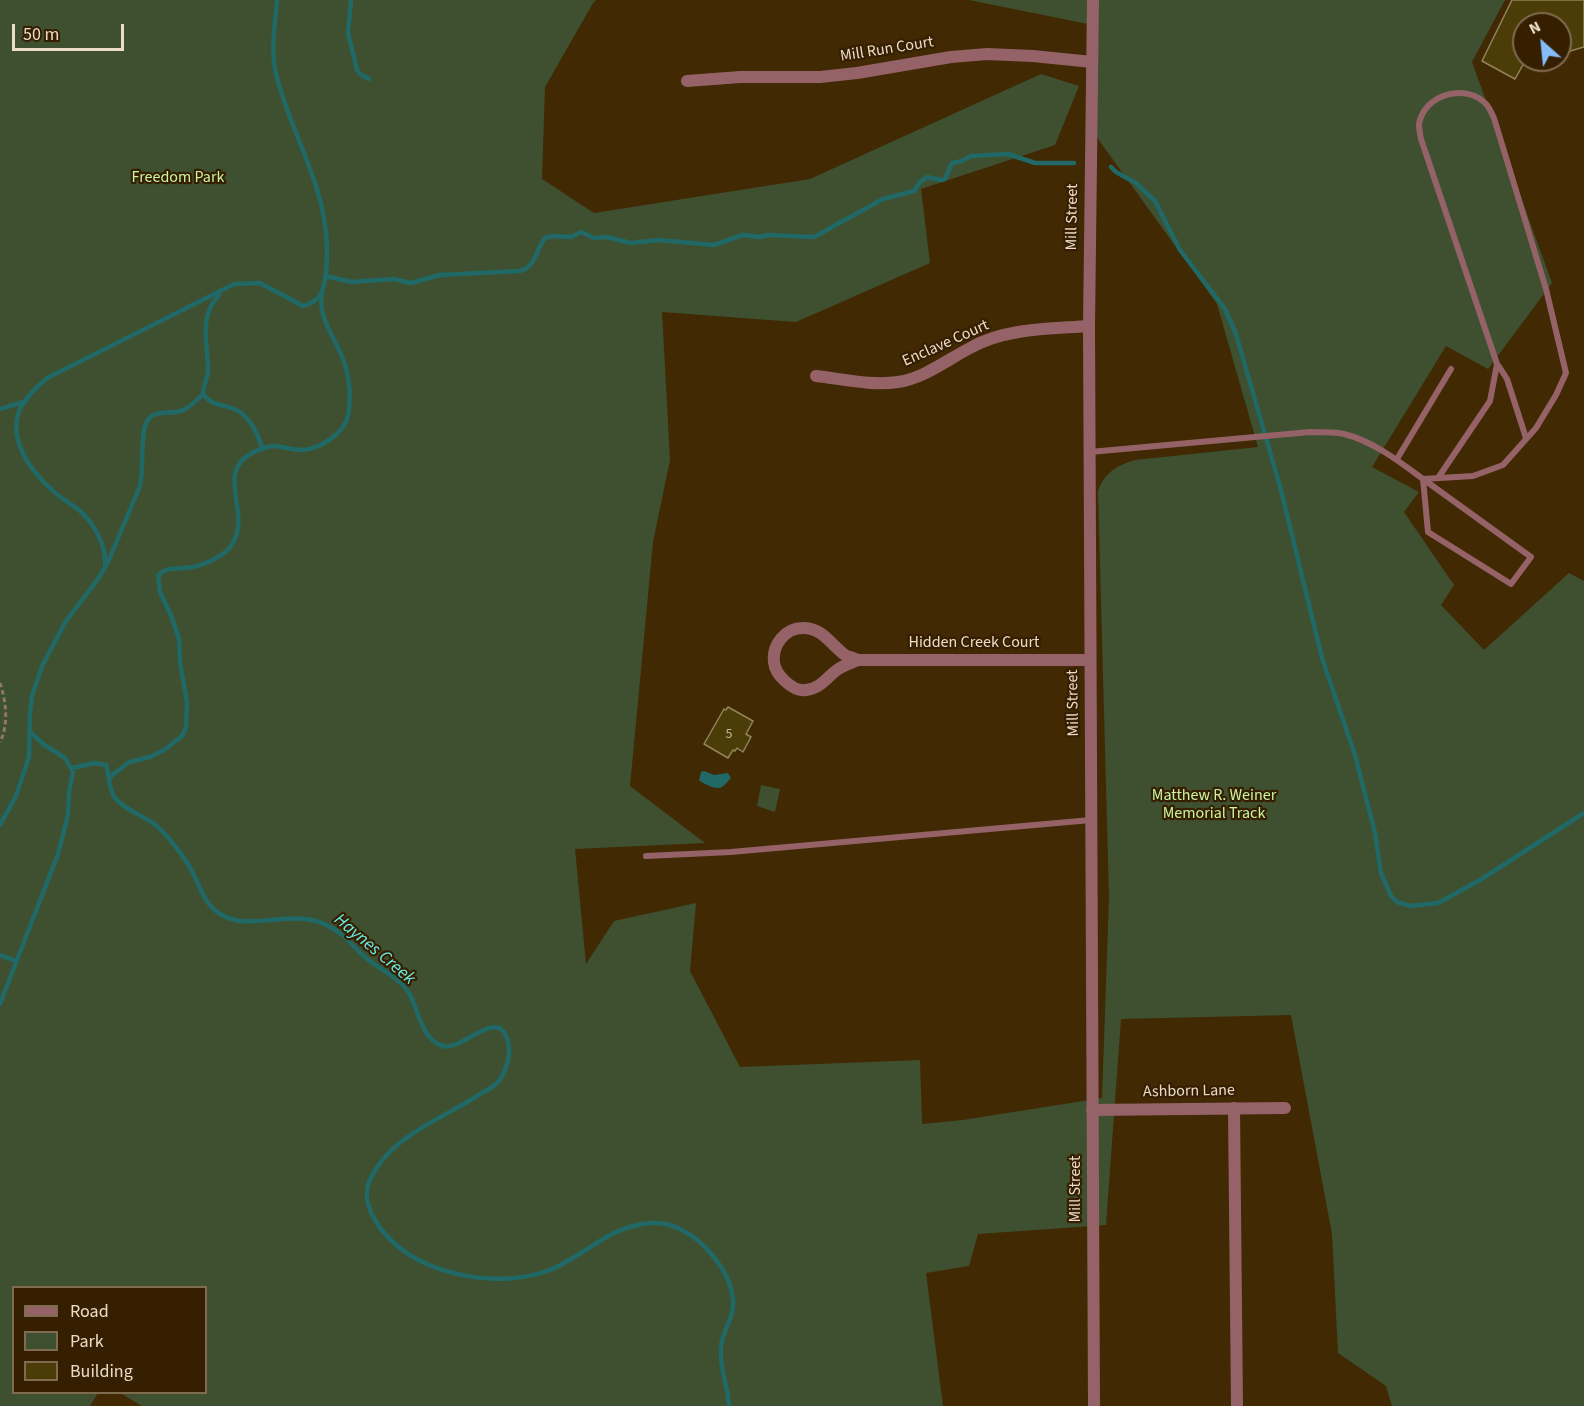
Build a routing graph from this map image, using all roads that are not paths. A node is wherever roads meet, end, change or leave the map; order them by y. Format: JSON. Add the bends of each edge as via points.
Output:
{"nodes":[{"id":1,"x":1093,"y":0,"type":"edge"},
{"id":2,"x":1092,"y":62,"type":"junction"},
{"id":3,"x":687,"y":81,"type":"dead end"},
{"id":4,"x":1089,"y":326,"type":"junction"},
{"id":5,"x":1497,"y":364,"type":"junction"},
{"id":6,"x":1451,"y":369,"type":"dead end"},
{"id":7,"x":816,"y":376,"type":"dead end"},
{"id":8,"x":1527,"y":438,"type":"junction"},
{"id":9,"x":1090,"y":452,"type":"junction"},
{"id":10,"x":1397,"y":459,"type":"junction"},
{"id":11,"x":1438,"y":478,"type":"junction"},
{"id":12,"x":1423,"y":479,"type":"junction"},
{"id":13,"x":858,"y":660,"type":"junction"},
{"id":14,"x":1090,"y":660,"type":"junction"},
{"id":15,"x":1092,"y":820,"type":"junction"},
{"id":16,"x":646,"y":856,"type":"dead end"},
{"id":17,"x":1233,"y":1108,"type":"junction"},
{"id":18,"x":1285,"y":1108,"type":"dead end"},
{"id":19,"x":1092,"y":1110,"type":"junction"},
{"id":20,"x":1094,"y":1406,"type":"edge"},
{"id":21,"x":1237,"y":1406,"type":"edge"}],
"edges":[{"from":1,"to":2,"type":"street","name":"Mill Street"},
{"from":2,"to":3,"type":"street","name":"Mill Run Court","via":[[987,54],[820,77],[740,76]]},
{"from":2,"to":4,"type":"street","name":"Mill Street"},
{"from":4,"to":7,"type":"street","name":"Enclave Court","via":[[1043,329],[992,339],[907,381],[873,383]]},
{"from":4,"to":9,"type":"street","name":"Mill Street"},
{"from":5,"to":8,"type":"lane","via":[[1508,379]]},
{"from":5,"to":8,"type":"lane","via":[[1420,139],[1423,113],[1431,103],[1456,93],[1479,99],[1494,118],[1566,365],[1564,381]]},
{"from":5,"to":11,"type":"lane","via":[[1490,401]]},
{"from":6,"to":10,"type":"lane"},
{"from":8,"to":11,"type":"lane","via":[[1503,465],[1490,472]]},
{"from":9,"to":10,"type":"lane","via":[[1310,432],[1343,434]]},
{"from":9,"to":14,"type":"street","name":"Mill Street"},
{"from":10,"to":12,"type":"lane"},
{"from":11,"to":12,"type":"lane"},
{"from":12,"to":12,"type":"lane","via":[[1428,532],[1511,584],[1531,557]]},
{"from":13,"to":13,"type":"street","name":"Hidden Creek Court","via":[[846,655],[819,631],[802,628],[786,633],[776,645],[774,664],[792,686],[805,690],[823,684],[837,669]]},
{"from":13,"to":14,"type":"street","name":"Hidden Creek Court"},
{"from":14,"to":15,"type":"street","name":"Mill Street"},
{"from":15,"to":16,"type":"lane"},
{"from":15,"to":19,"type":"street","name":"Mill Street"},
{"from":17,"to":18,"type":"street","name":"Ashborn Lane"},
{"from":17,"to":19,"type":"street","name":"Ashborn Lane"},
{"from":17,"to":21,"type":"street"},
{"from":19,"to":20,"type":"street","name":"Mill Street"}]}
